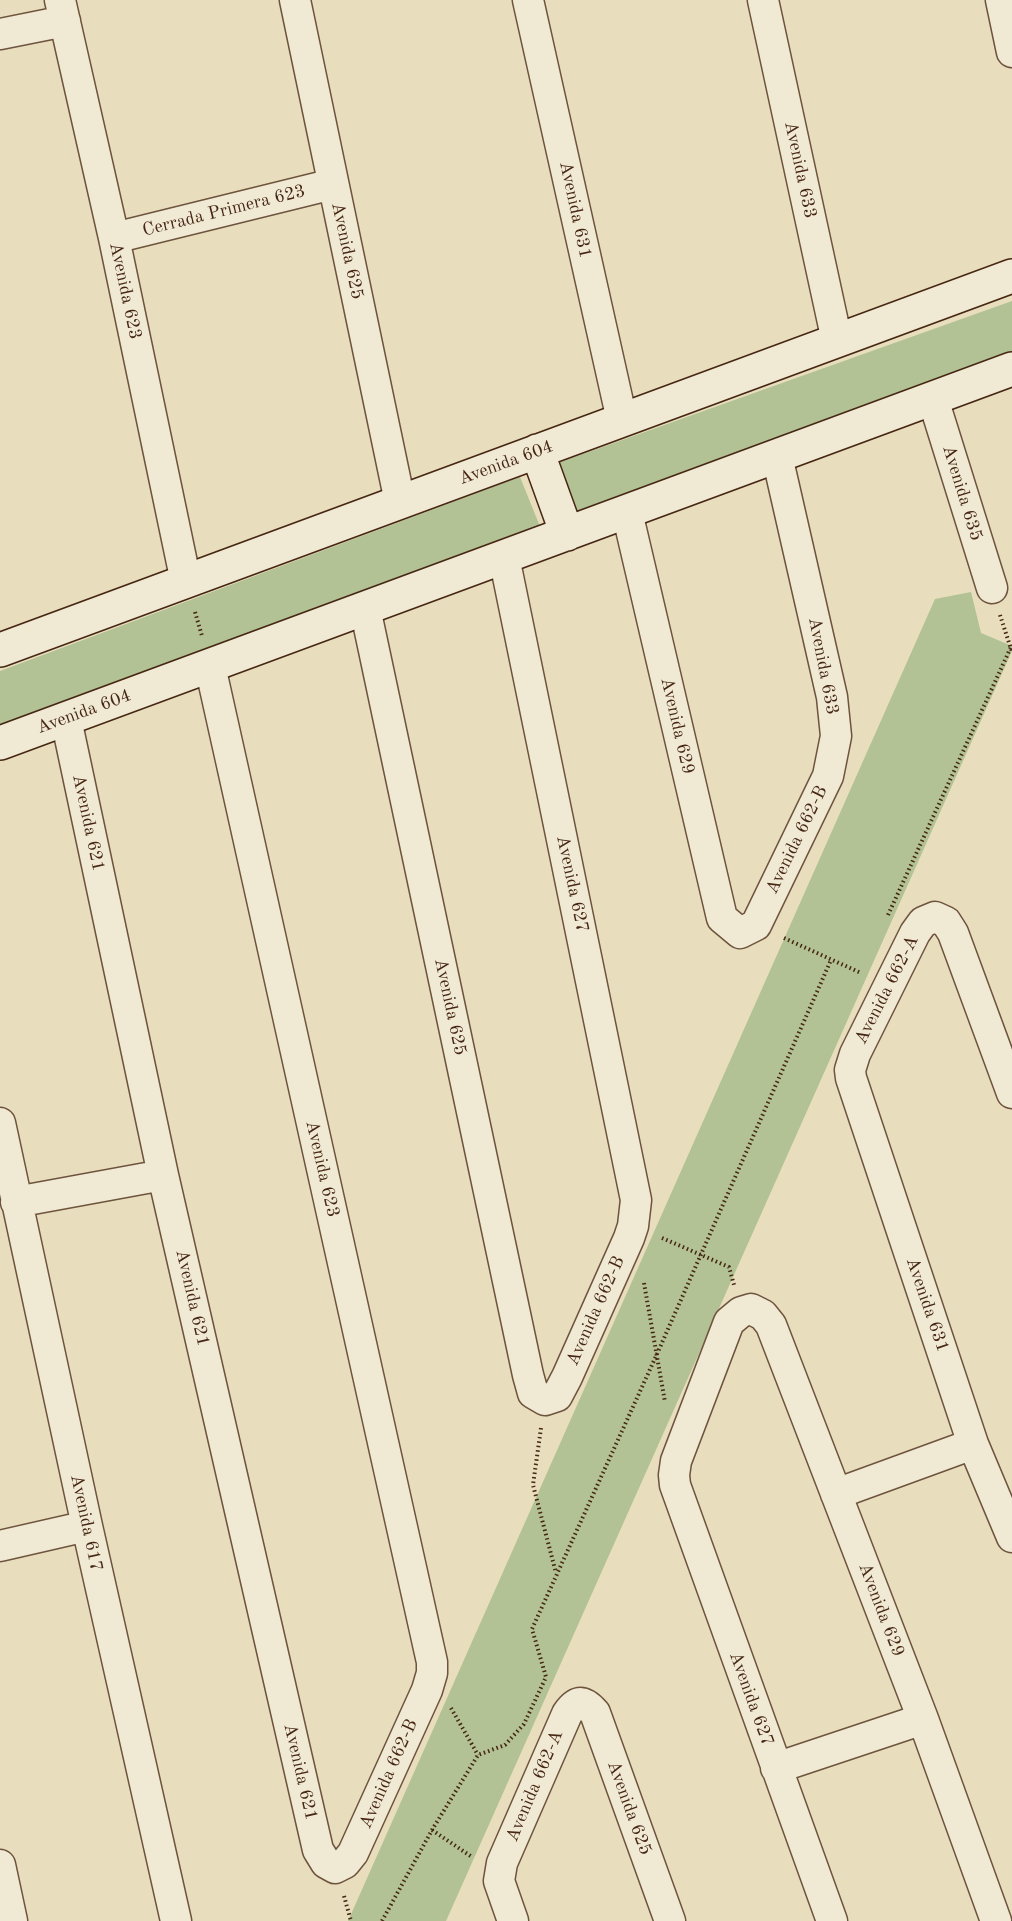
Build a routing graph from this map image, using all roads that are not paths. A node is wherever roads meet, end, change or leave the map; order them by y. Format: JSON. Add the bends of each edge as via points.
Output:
{"nodes":[{"id":1,"x":295,"y":0,"type":"edge"},
{"id":2,"x":528,"y":0,"type":"edge"},
{"id":3,"x":763,"y":0,"type":"edge"},
{"id":4,"x":1001,"y":0,"type":"edge"},
{"id":5,"x":63,"y":11,"type":"edge"},
{"id":6,"x":0,"y":34,"type":"edge"},
{"id":7,"x":1012,"y":52,"type":"edge"},
{"id":8,"x":333,"y":184,"type":"junction"},
{"id":9,"x":114,"y":238,"type":"junction"},
{"id":10,"x":1012,"y":276,"type":"edge"},
{"id":11,"x":837,"y":341,"type":"junction"},
{"id":12,"x":1012,"y":369,"type":"edge"},
{"id":13,"x":933,"y":399,"type":"junction"},
{"id":14,"x":621,"y":420,"type":"junction"},
{"id":15,"x":537,"y":452,"type":"junction"},
{"id":16,"x":777,"y":456,"type":"junction"},
{"id":17,"x":400,"y":502,"type":"junction"},
{"id":18,"x":627,"y":512,"type":"junction"},
{"id":19,"x":567,"y":534,"type":"junction"},
{"id":20,"x":504,"y":557,"type":"junction"},
{"id":21,"x":186,"y":582,"type":"junction"},
{"id":22,"x":992,"y":588,"type":"road end"},
{"id":23,"x":365,"y":608,"type":"junction"},
{"id":24,"x":0,"y":650,"type":"edge"},
{"id":25,"x":210,"y":666,"type":"junction"},
{"id":26,"x":66,"y":719,"type":"junction"},
{"id":27,"x":836,"y":736,"type":"joint"},
{"id":28,"x":0,"y":743,"type":"edge"},
{"id":29,"x":748,"y":929,"type":"joint"},
{"id":30,"x":850,"y":1070,"type":"joint"},
{"id":31,"x":1012,"y":1094,"type":"edge"},
{"id":32,"x":0,"y":1123,"type":"edge"},
{"id":33,"x":164,"y":1175,"type":"junction"},
{"id":34,"x":16,"y":1202,"type":"junction"},
{"id":35,"x":634,"y":1219,"type":"joint"},
{"id":36,"x":746,"y":1310,"type":"joint"},
{"id":37,"x":545,"y":1400,"type":"joint"},
{"id":38,"x":974,"y":1444,"type":"junction"},
{"id":39,"x":836,"y":1494,"type":"junction"},
{"id":40,"x":87,"y":1526,"type":"junction"},
{"id":41,"x":1012,"y":1537,"type":"edge"},
{"id":42,"x":0,"y":1546,"type":"edge"},
{"id":43,"x":432,"y":1673,"type":"joint"},
{"id":44,"x":580,"y":1702,"type":"joint"},
{"id":45,"x":924,"y":1719,"type":"junction"},
{"id":46,"x":776,"y":1768,"type":"junction"},
{"id":47,"x":0,"y":1865,"type":"edge"},
{"id":48,"x":335,"y":1868,"type":"joint"},
{"id":49,"x":12,"y":1921,"type":"edge"},
{"id":50,"x":176,"y":1921,"type":"edge"},
{"id":51,"x":513,"y":1921,"type":"edge"},
{"id":52,"x":670,"y":1921,"type":"edge"},
{"id":53,"x":832,"y":1921,"type":"edge"},
{"id":54,"x":996,"y":1921,"type":"edge"}],
"edges":[{"from":1,"to":8,"type":"street","name":"Avenida 625"},
{"from":2,"to":14,"type":"street","name":"Avenida 631"},
{"from":3,"to":11,"type":"street","name":"Avenida 633"},
{"from":4,"to":7,"type":"street"},
{"from":5,"to":6,"type":"street"},
{"from":5,"to":9,"type":"street","name":"Avenida 623"},
{"from":8,"to":9,"type":"street","name":"Cerrada Primera 623"},
{"from":8,"to":17,"type":"street","name":"Avenida 625"},
{"from":9,"to":21,"type":"street","name":"Avenida 623"},
{"from":10,"to":11,"type":"street","name":"Avenida 604"},
{"from":11,"to":14,"type":"street","name":"Avenida 604"},
{"from":12,"to":13,"type":"street","name":"Avenida 604"},
{"from":13,"to":16,"type":"street","name":"Avenida 604"},
{"from":13,"to":22,"type":"street","name":"Avenida 635"},
{"from":14,"to":15,"type":"street","name":"Avenida 604"},
{"from":15,"to":17,"type":"street","name":"Avenida 604"},
{"from":15,"to":19,"type":"street"},
{"from":16,"to":18,"type":"street","name":"Avenida 604"},
{"from":16,"to":27,"type":"street","name":"Avenida 633","via":[[832,698]]},
{"from":17,"to":21,"type":"street","name":"Avenida 604"},
{"from":18,"to":19,"type":"street","name":"Avenida 604"},
{"from":18,"to":29,"type":"street","name":"Avenida 629","via":[[723,918]]},
{"from":19,"to":20,"type":"street","name":"Avenida 604"},
{"from":20,"to":23,"type":"street","name":"Avenida 604"},
{"from":20,"to":35,"type":"street","name":"Avenida 627","via":[[634,1189]]},
{"from":21,"to":24,"type":"street","name":"Avenida 604"},
{"from":23,"to":25,"type":"street","name":"Avenida 604"},
{"from":23,"to":37,"type":"street","name":"Avenida 625","via":[[528,1375],[533,1394]]},
{"from":25,"to":26,"type":"street","name":"Avenida 604"},
{"from":25,"to":43,"type":"street","name":"Avenida 623"},
{"from":26,"to":28,"type":"street","name":"Avenida 604"},
{"from":26,"to":33,"type":"street","name":"Avenida 621"},
{"from":27,"to":29,"type":"street","name":"Avenida 662-B","via":[[828,776]]},
{"from":30,"to":31,"type":"street","name":"Avenida 662-A","via":[[915,933],[923,922],[935,917],[946,922],[953,933]]},
{"from":30,"to":38,"type":"street","name":"Avenida 631"},
{"from":32,"to":34,"type":"street","name":"Avenida 617"},
{"from":33,"to":34,"type":"street"},
{"from":33,"to":48,"type":"street","name":"Avenida 621","via":[[318,1850],[326,1863]]},
{"from":34,"to":40,"type":"street","name":"Avenida 617"},
{"from":35,"to":37,"type":"street","name":"Avenida 662-B","via":[[562,1387],[557,1396]]},
{"from":36,"to":39,"type":"street","name":"Avenida 629","via":[[763,1315],[771,1325]]},
{"from":36,"to":46,"type":"street","name":"Avenida 627","via":[[729,1322],[674,1475],[676,1494]]},
{"from":38,"to":39,"type":"street"},
{"from":38,"to":41,"type":"street","name":"Avenida 631"},
{"from":39,"to":45,"type":"street","name":"Avenida 629"},
{"from":40,"to":42,"type":"street"},
{"from":40,"to":50,"type":"street","name":"Avenida 617"},
{"from":43,"to":48,"type":"street","name":"Avenida 662-B","via":[[353,1853]]},
{"from":44,"to":51,"type":"street","name":"Avenida 662-A","via":[[567,1714],[502,1863],[501,1888]]},
{"from":44,"to":52,"type":"street","name":"Avenida 625","via":[[595,1713]]},
{"from":45,"to":46,"type":"street"},
{"from":45,"to":54,"type":"street","name":"Avenida 629"},
{"from":46,"to":53,"type":"street","name":"Avenida 627"},
{"from":47,"to":49,"type":"street"}]}
